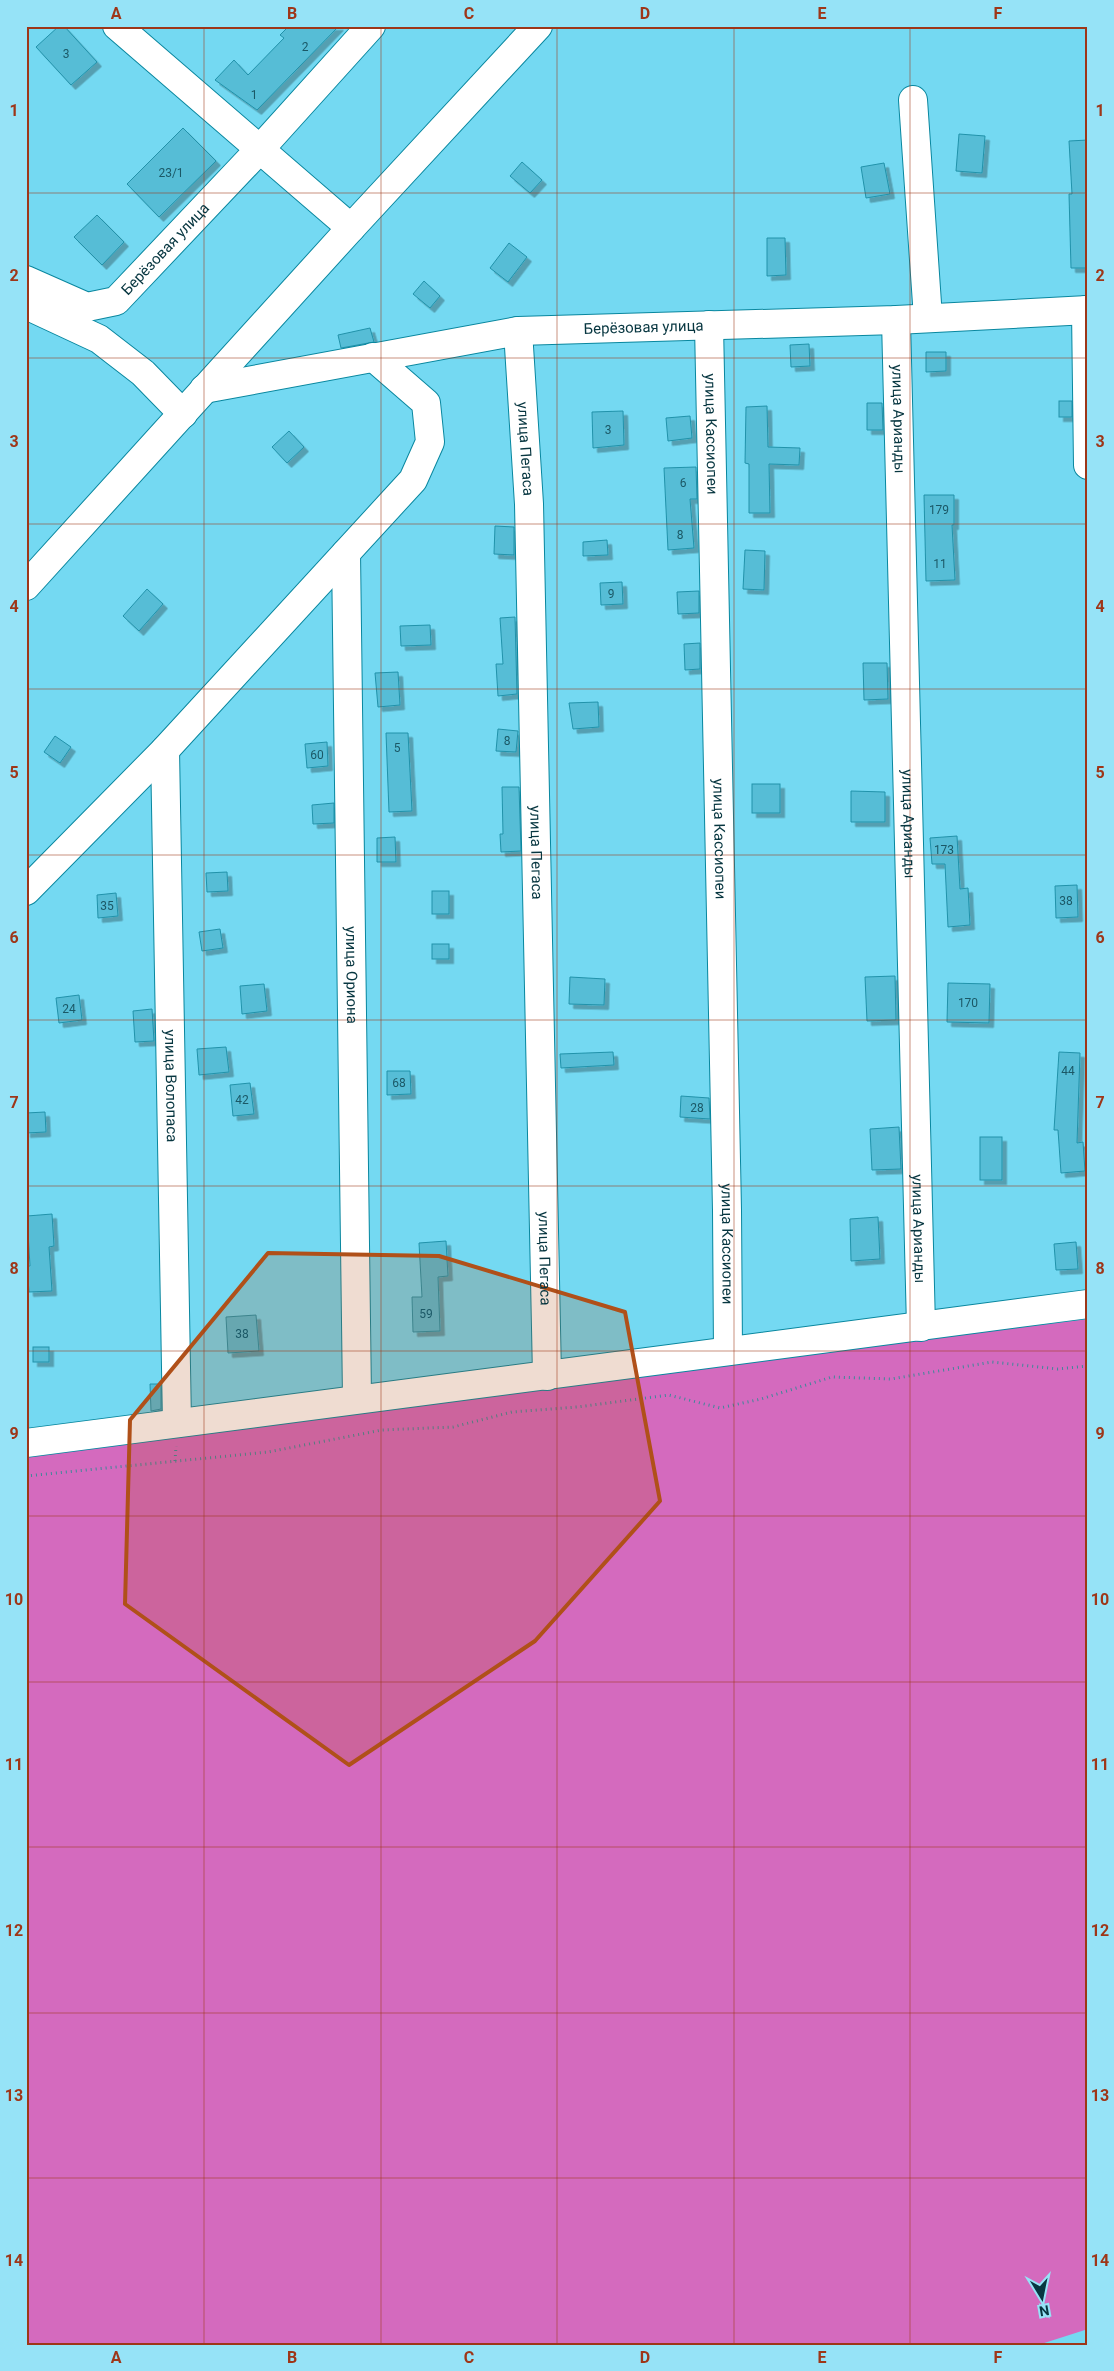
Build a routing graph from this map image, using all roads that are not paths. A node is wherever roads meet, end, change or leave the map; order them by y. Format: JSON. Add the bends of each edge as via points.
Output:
{"nodes":[{"id":1,"x":117,"y":26,"type":"edge"},
{"id":2,"x":371,"y":26,"type":"edge"},
{"id":3,"x":538,"y":26,"type":"edge"},
{"id":4,"x":913,"y":100,"type":"dead end"},
{"id":5,"x":260,"y":149,"type":"junction"},
{"id":6,"x":351,"y":228,"type":"junction"},
{"id":7,"x":26,"y":280,"type":"edge"},
{"id":8,"x":26,"y":304,"type":"edge"},
{"id":9,"x":1087,"y":310,"type":"edge"},
{"id":10,"x":928,"y":318,"type":"junction"},
{"id":11,"x":896,"y":320,"type":"junction"},
{"id":12,"x":709,"y":325,"type":"junction"},
{"id":13,"x":518,"y":331,"type":"junction"},
{"id":14,"x":373,"y":357,"type":"junction"},
{"id":15,"x":204,"y":389,"type":"junction"},
{"id":16,"x":183,"y":414,"type":"junction"},
{"id":17,"x":1088,"y":466,"type":"edge"},
{"id":18,"x":346,"y":553,"type":"junction"},
{"id":19,"x":26,"y":586,"type":"edge"},
{"id":20,"x":165,"y":750,"type":"junction"},
{"id":21,"x":26,"y":891,"type":"edge"},
{"id":22,"x":1088,"y":1304,"type":"edge"},
{"id":23,"x":921,"y":1327,"type":"junction"},
{"id":24,"x":728,"y":1351,"type":"junction"},
{"id":25,"x":547,"y":1376,"type":"junction"},
{"id":26,"x":357,"y":1398,"type":"junction"},
{"id":27,"x":177,"y":1423,"type":"junction"},
{"id":28,"x":26,"y":1443,"type":"edge"}],
"edges":[{"from":1,"to":5,"type":"street"},
{"from":2,"to":5,"type":"street","name":"Берёзовая улица"},
{"from":3,"to":6,"type":"street"},
{"from":4,"to":10,"type":"street"},
{"from":5,"to":6,"type":"street"},
{"from":5,"to":7,"type":"street","name":"Берёзовая улица","via":[[116,301],[87,307]]},
{"from":6,"to":15,"type":"street"},
{"from":8,"to":16,"type":"street","via":[[100,339],[143,372]]},
{"from":9,"to":10,"type":"street","name":"Берёзовая улица"},
{"from":9,"to":17,"type":"street"},
{"from":10,"to":11,"type":"street","name":"Берёзовая улица"},
{"from":11,"to":12,"type":"street","name":"Берёзовая улица"},
{"from":11,"to":23,"type":"street","name":"улица Арианды"},
{"from":12,"to":13,"type":"street","name":"Берёзовая улица"},
{"from":12,"to":24,"type":"street","name":"улица Кассиопеи","via":[[728,1210]]},
{"from":13,"to":14,"type":"street","name":"Берёзовая улица"},
{"from":13,"to":25,"type":"street","name":"улица Пегаса","via":[[529,504]]},
{"from":14,"to":15,"type":"street","name":"Берёзовая улица"},
{"from":14,"to":18,"type":"street","via":[[426,403],[430,442],[413,480]]},
{"from":15,"to":16,"type":"street"},
{"from":16,"to":19,"type":"street"},
{"from":18,"to":20,"type":"street"},
{"from":18,"to":26,"type":"street","name":"улица Ориона"},
{"from":20,"to":21,"type":"street"},
{"from":20,"to":27,"type":"street","name":"улица Волопаса"},
{"from":22,"to":23,"type":"street"},
{"from":23,"to":24,"type":"street"},
{"from":24,"to":25,"type":"street"},
{"from":25,"to":26,"type":"street"},
{"from":26,"to":27,"type":"street"},
{"from":27,"to":28,"type":"street"}]}
